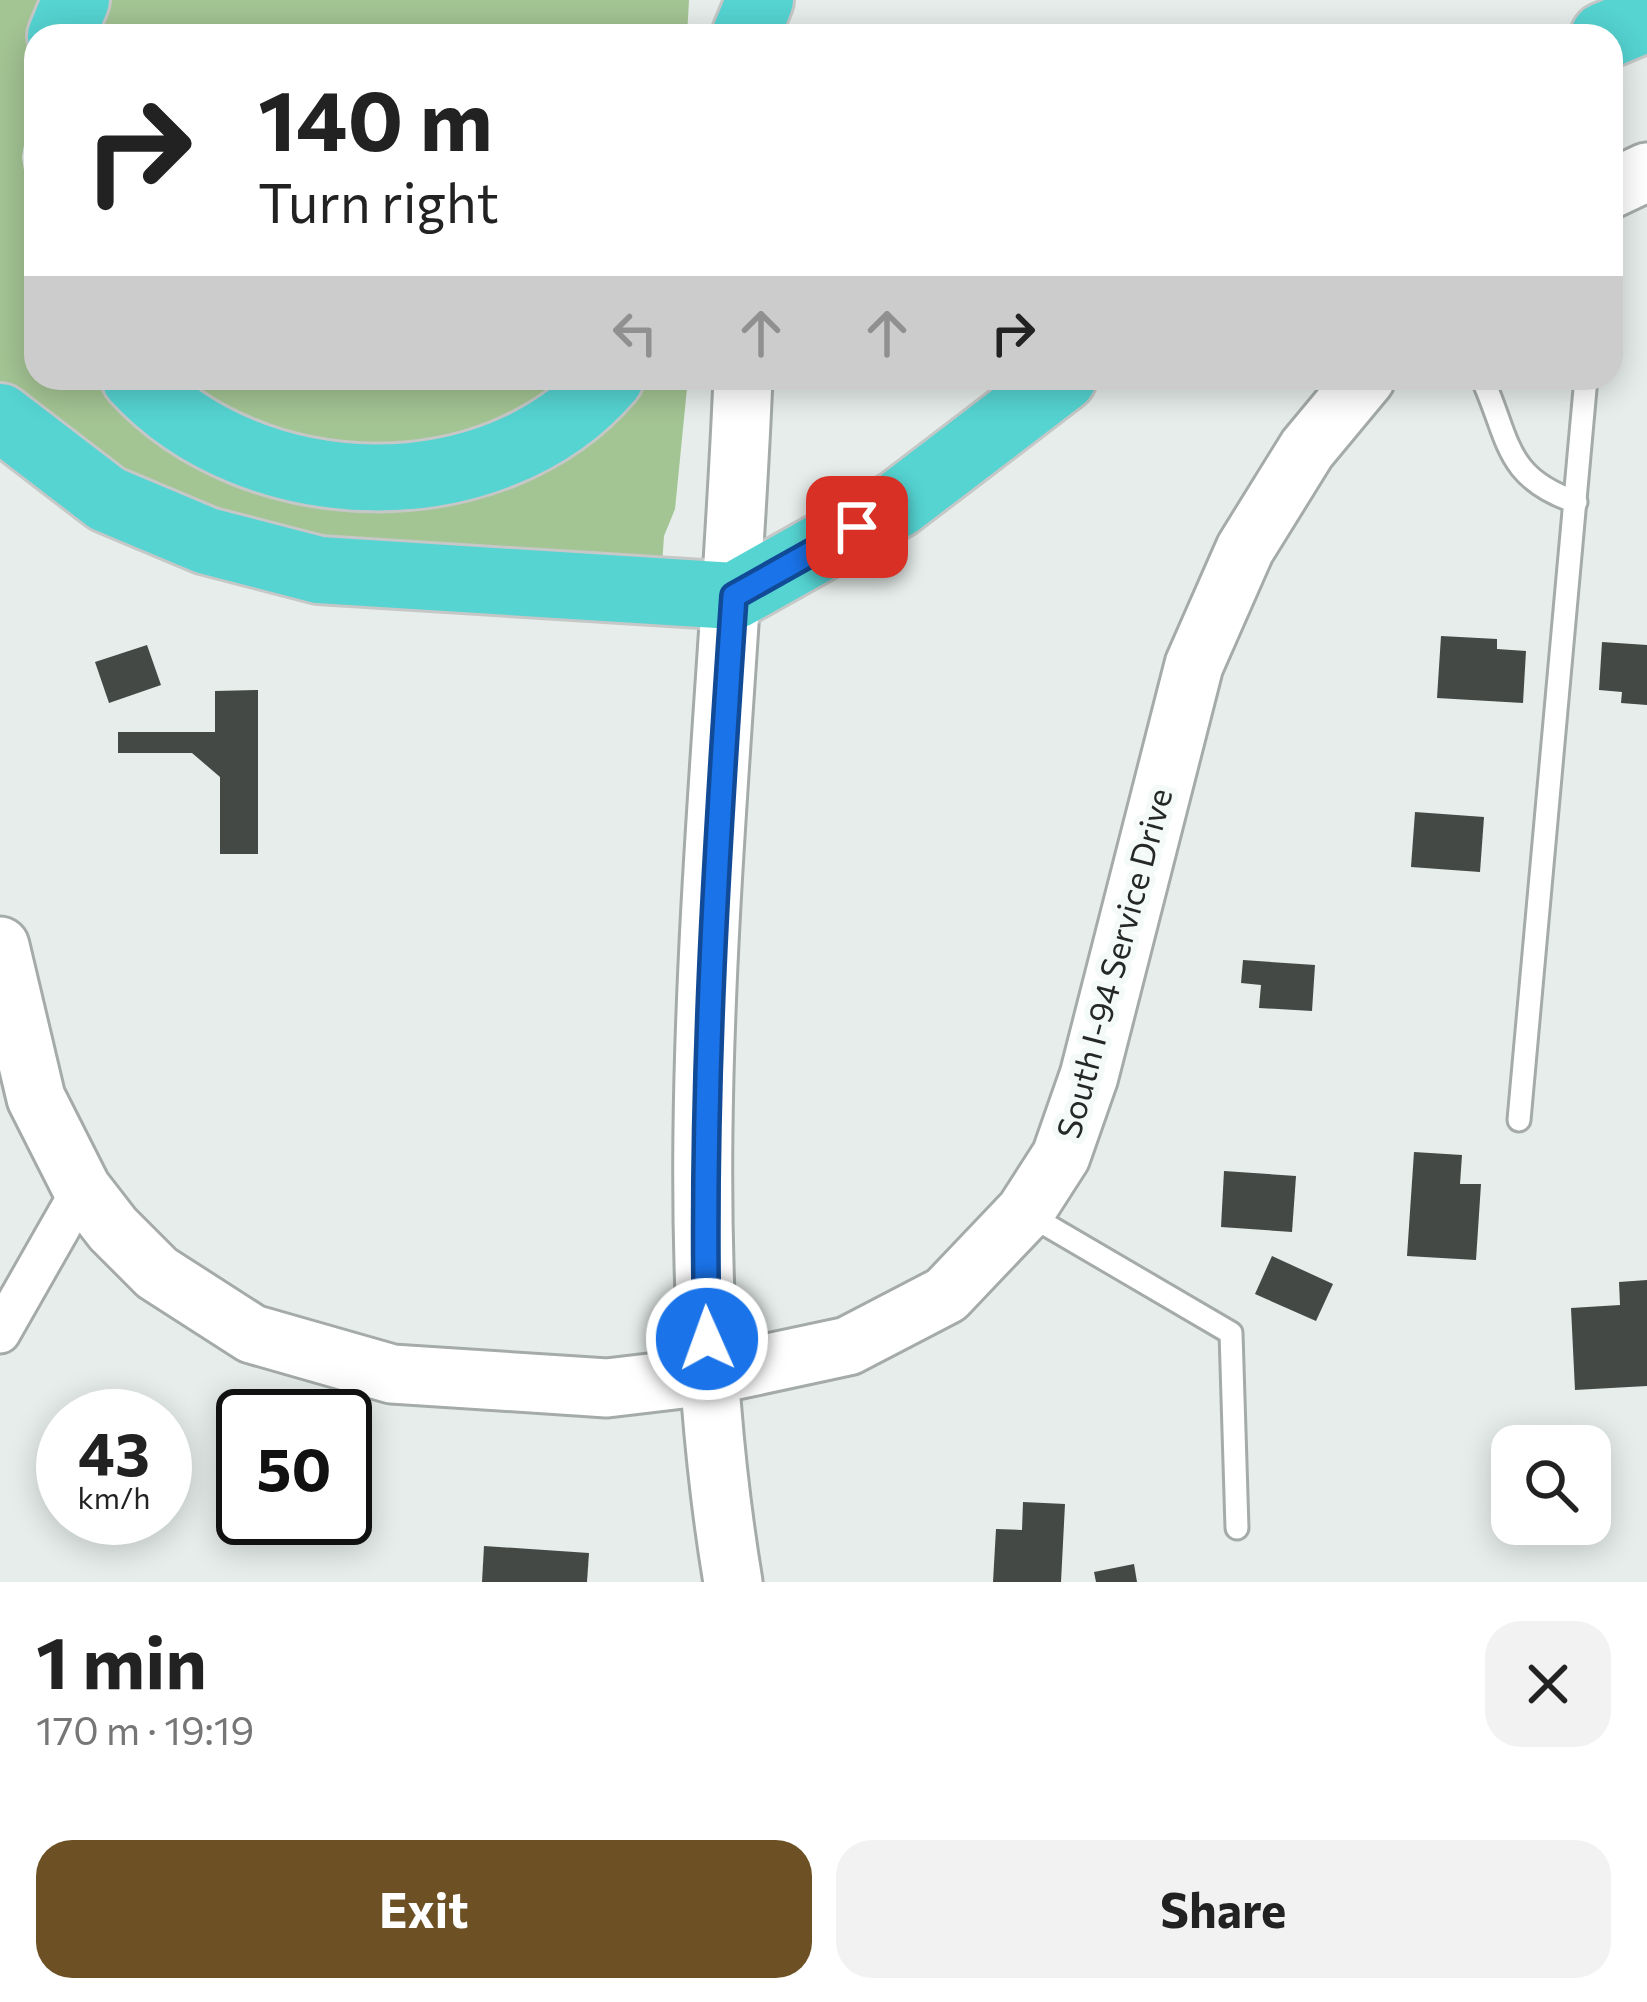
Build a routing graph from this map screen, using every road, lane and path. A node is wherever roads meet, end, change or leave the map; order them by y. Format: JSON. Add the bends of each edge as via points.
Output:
{"nodes":[{"id":1,"x":149,"y":390,"type":"edge"},
{"id":2,"x":599,"y":390,"type":"edge"},
{"id":3,"x":742,"y":390,"type":"edge"},
{"id":4,"x":1047,"y":390,"type":"edge"},
{"id":5,"x":1356,"y":390,"type":"edge"},
{"id":6,"x":1486,"y":390,"type":"edge"},
{"id":7,"x":1585,"y":390,"type":"edge"},
{"id":8,"x":0,"y":416,"type":"edge"},
{"id":9,"x":1576,"y":502,"type":"junction"},
{"id":10,"x":734,"y":596,"type":"junction"},
{"id":11,"x":0,"y":946,"type":"edge"},
{"id":12,"x":1519,"y":1120,"type":"dead end"},
{"id":13,"x":82,"y":1189,"type":"junction"},
{"id":14,"x":1025,"y":1212,"type":"junction"},
{"id":15,"x":0,"y":1333,"type":"edge"},
{"id":16,"x":708,"y":1376,"type":"junction"},
{"id":17,"x":1237,"y":1528,"type":"dead end"},
{"id":18,"x":733,"y":1582,"type":"edge"}],
"edges":[{"from":1,"to":2,"type":"highway","via":[[187,424],[247,453],[364,480],[488,458],[551,428]]},
{"from":3,"to":10,"type":"street"},
{"from":4,"to":10,"type":"highway","via":[[898,504]]},
{"from":5,"to":14,"type":"street","name":"South I-94 Service Drive","via":[[1307,449],[1245,549],[1194,665],[1089,1076],[1061,1156]]},
{"from":6,"to":9,"type":"lane","via":[[1512,460],[1547,492]]},
{"from":7,"to":9,"type":"lane"},
{"from":8,"to":10,"type":"highway","via":[[107,499],[207,541],[319,570]]},
{"from":9,"to":12,"type":"lane"},
{"from":10,"to":16,"type":"street","via":[[706,1090]]},
{"from":11,"to":13,"type":"street","name":"South I-94 Service Drive","via":[[37,1098]]},
{"from":13,"to":15,"type":"street"},
{"from":13,"to":16,"type":"street","name":"South I-94 Service Drive","via":[[142,1258],[198,1304],[312,1355],[392,1374],[607,1388]]},
{"from":14,"to":16,"type":"street","name":"South I-94 Service Drive","via":[[946,1295],[907,1316],[848,1346]]},
{"from":14,"to":17,"type":"lane","via":[[1231,1333]]},
{"from":16,"to":18,"type":"street"}]}
